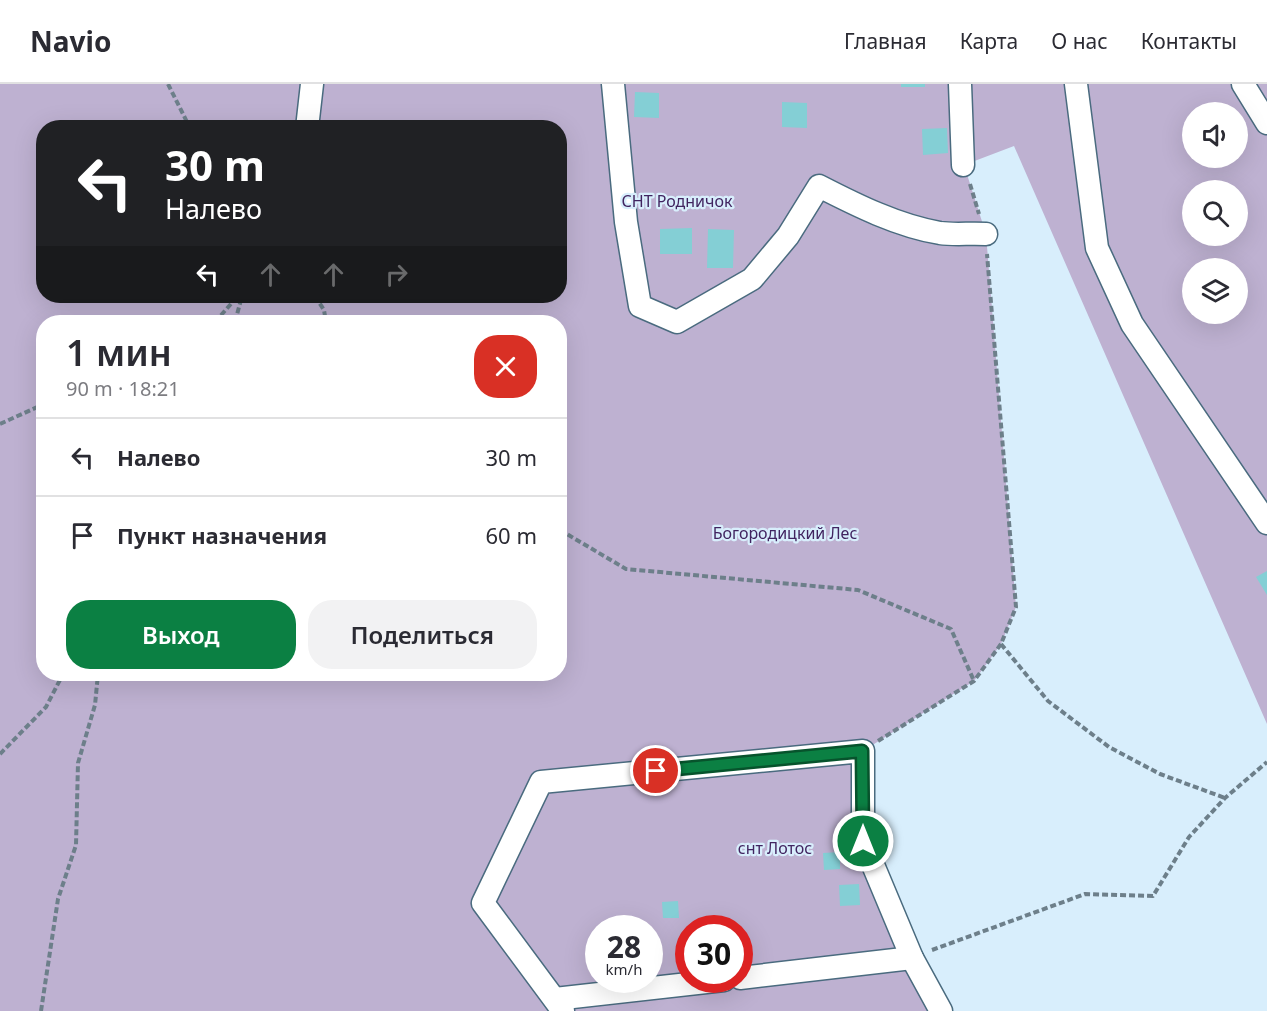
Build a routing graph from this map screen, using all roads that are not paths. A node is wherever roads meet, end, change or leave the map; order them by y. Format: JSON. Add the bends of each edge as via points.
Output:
{"nodes":[{"id":1,"x":312,"y":84,"type":"edge"},
{"id":2,"x":613,"y":84,"type":"edge"},
{"id":3,"x":960,"y":84,"type":"edge"},
{"id":4,"x":1076,"y":84,"type":"edge"},
{"id":5,"x":1243,"y":84,"type":"edge"},
{"id":6,"x":308,"y":120,"type":"edge"},
{"id":7,"x":1267,"y":123,"type":"edge"},
{"id":8,"x":963,"y":165,"type":"road end"},
{"id":9,"x":986,"y":234,"type":"road end"},
{"id":10,"x":1267,"y":523,"type":"edge"},
{"id":11,"x":912,"y":958,"type":"junction"},
{"id":12,"x":753,"y":976,"type":"edge"},
{"id":13,"x":675,"y":987,"type":"edge"},
{"id":14,"x":559,"y":1005,"type":"edge"},
{"id":15,"x":941,"y":1011,"type":"edge"}],
"edges":[{"from":1,"to":6,"type":"street"},
{"from":2,"to":9,"type":"street","via":[[626,222],[640,306],[677,322],[752,279],[789,236],[819,186],[905,223],[940,233]]},
{"from":3,"to":8,"type":"street"},
{"from":4,"to":10,"type":"street","via":[[1097,248],[1132,324]]},
{"from":5,"to":7,"type":"street"},
{"from":11,"to":12,"type":"street"},
{"from":11,"to":14,"type":"street","via":[[863,841],[862,751],[541,782],[483,903]]},
{"from":11,"to":15,"type":"street"},
{"from":13,"to":14,"type":"street"}]}
